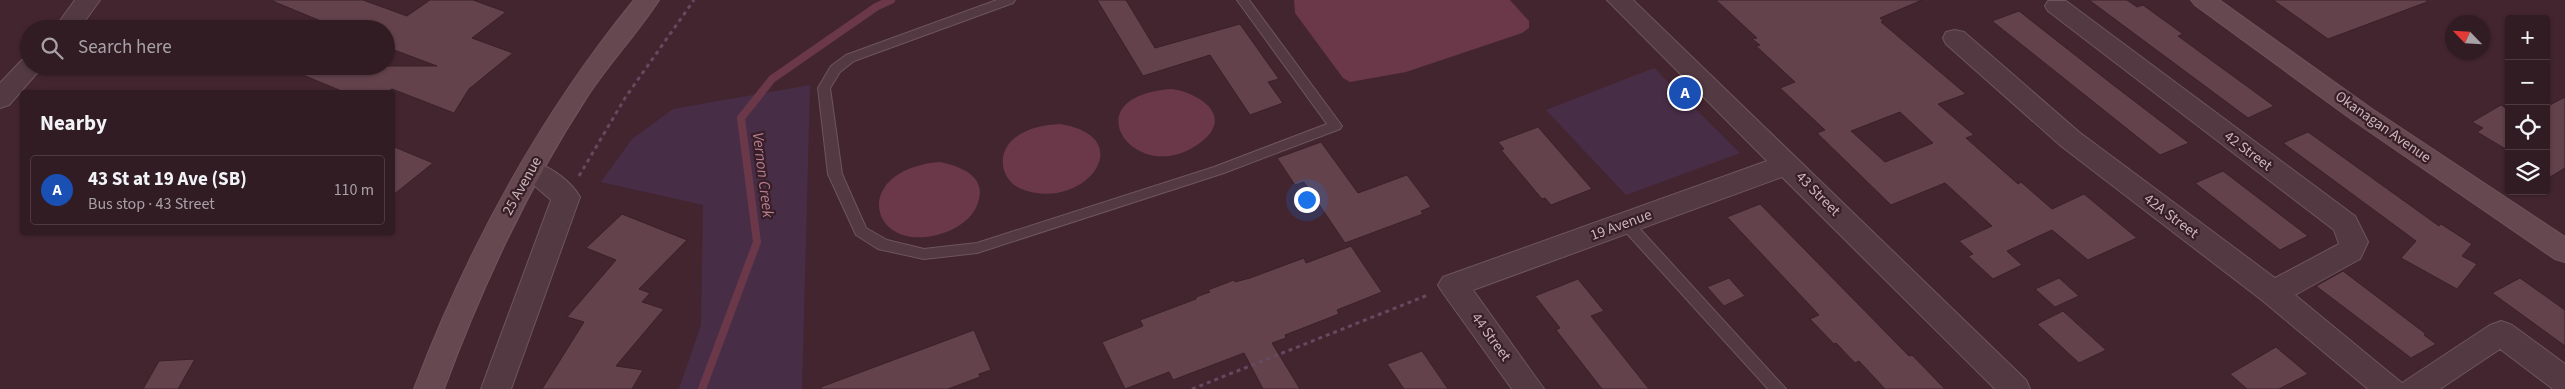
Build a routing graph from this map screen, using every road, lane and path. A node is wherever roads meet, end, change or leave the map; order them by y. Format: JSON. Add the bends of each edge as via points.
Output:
{"nodes":[{"id":1,"x":88,"y":0,"type":"edge"},
{"id":2,"x":647,"y":0,"type":"edge"},
{"id":3,"x":694,"y":0,"type":"edge"},
{"id":4,"x":1009,"y":0,"type":"edge"},
{"id":5,"x":1243,"y":0,"type":"edge"},
{"id":6,"x":1619,"y":0,"type":"edge"},
{"id":7,"x":2203,"y":0,"type":"edge"},
{"id":8,"x":2057,"y":6,"type":"dead end"},
{"id":9,"x":73,"y":20,"type":"edge"},
{"id":10,"x":1955,"y":38,"type":"dead end"},
{"id":11,"x":23,"y":75,"type":"edge"},
{"id":12,"x":0,"y":99,"type":"edge"},
{"id":13,"x":1788,"y":164,"type":"junction"},
{"id":14,"x":539,"y":174,"type":"dead end"},
{"id":15,"x":565,"y":200,"type":"junction"},
{"id":16,"x":1626,"y":223,"type":"junction"},
{"id":17,"x":2565,"y":251,"type":"edge"},
{"id":18,"x":1453,"y":285,"type":"junction"},
{"id":19,"x":2273,"y":292,"type":"junction"},
{"id":20,"x":2565,"y":381,"type":"edge"},
{"id":21,"x":429,"y":389,"type":"edge"},
{"id":22,"x":496,"y":389,"type":"edge"},
{"id":23,"x":1192,"y":389,"type":"edge"},
{"id":24,"x":1529,"y":389,"type":"edge"},
{"id":25,"x":1778,"y":389,"type":"edge"},
{"id":26,"x":2015,"y":389,"type":"edge"},
{"id":27,"x":2390,"y":389,"type":"edge"},
{"id":28,"x":2415,"y":389,"type":"edge"}],
"edges":[{"from":1,"to":9,"type":"street"},
{"from":2,"to":21,"type":"main road","name":"25 Avenue","via":[[594,68],[528,173],[462,305]]},
{"from":3,"to":15,"type":"path","via":[[625,98]]},
{"from":4,"to":5,"type":"lane","via":[[850,58],[835,68],[824,88],[835,174],[861,231],[883,245],[924,254],[977,248],[1219,170],[1335,126]]},
{"from":6,"to":13,"type":"street","name":"43 Street"},
{"from":7,"to":17,"type":"main road","name":"Okanagan Avenue","via":[[2363,115]]},
{"from":8,"to":19,"type":"street","name":"42 Street","via":[[2345,223],[2354,242],[2350,251]]},
{"from":10,"to":19,"type":"street","name":"42A Street","via":[[2070,139]]},
{"from":11,"to":12,"type":"street"},
{"from":13,"to":16,"type":"street","name":"19 Avenue"},
{"from":13,"to":26,"type":"street","name":"43 Street"},
{"from":14,"to":15,"type":"street","name":"25 Avenue"},
{"from":15,"to":22,"type":"street"},
{"from":16,"to":18,"type":"street","name":"19 Avenue"},
{"from":16,"to":25,"type":"lane"},
{"from":18,"to":23,"type":"path"},
{"from":18,"to":24,"type":"street","name":"44 Street"},
{"from":19,"to":27,"type":"street","name":"42A Street"},
{"from":20,"to":28,"type":"street","via":[[2501,333]]}]}
